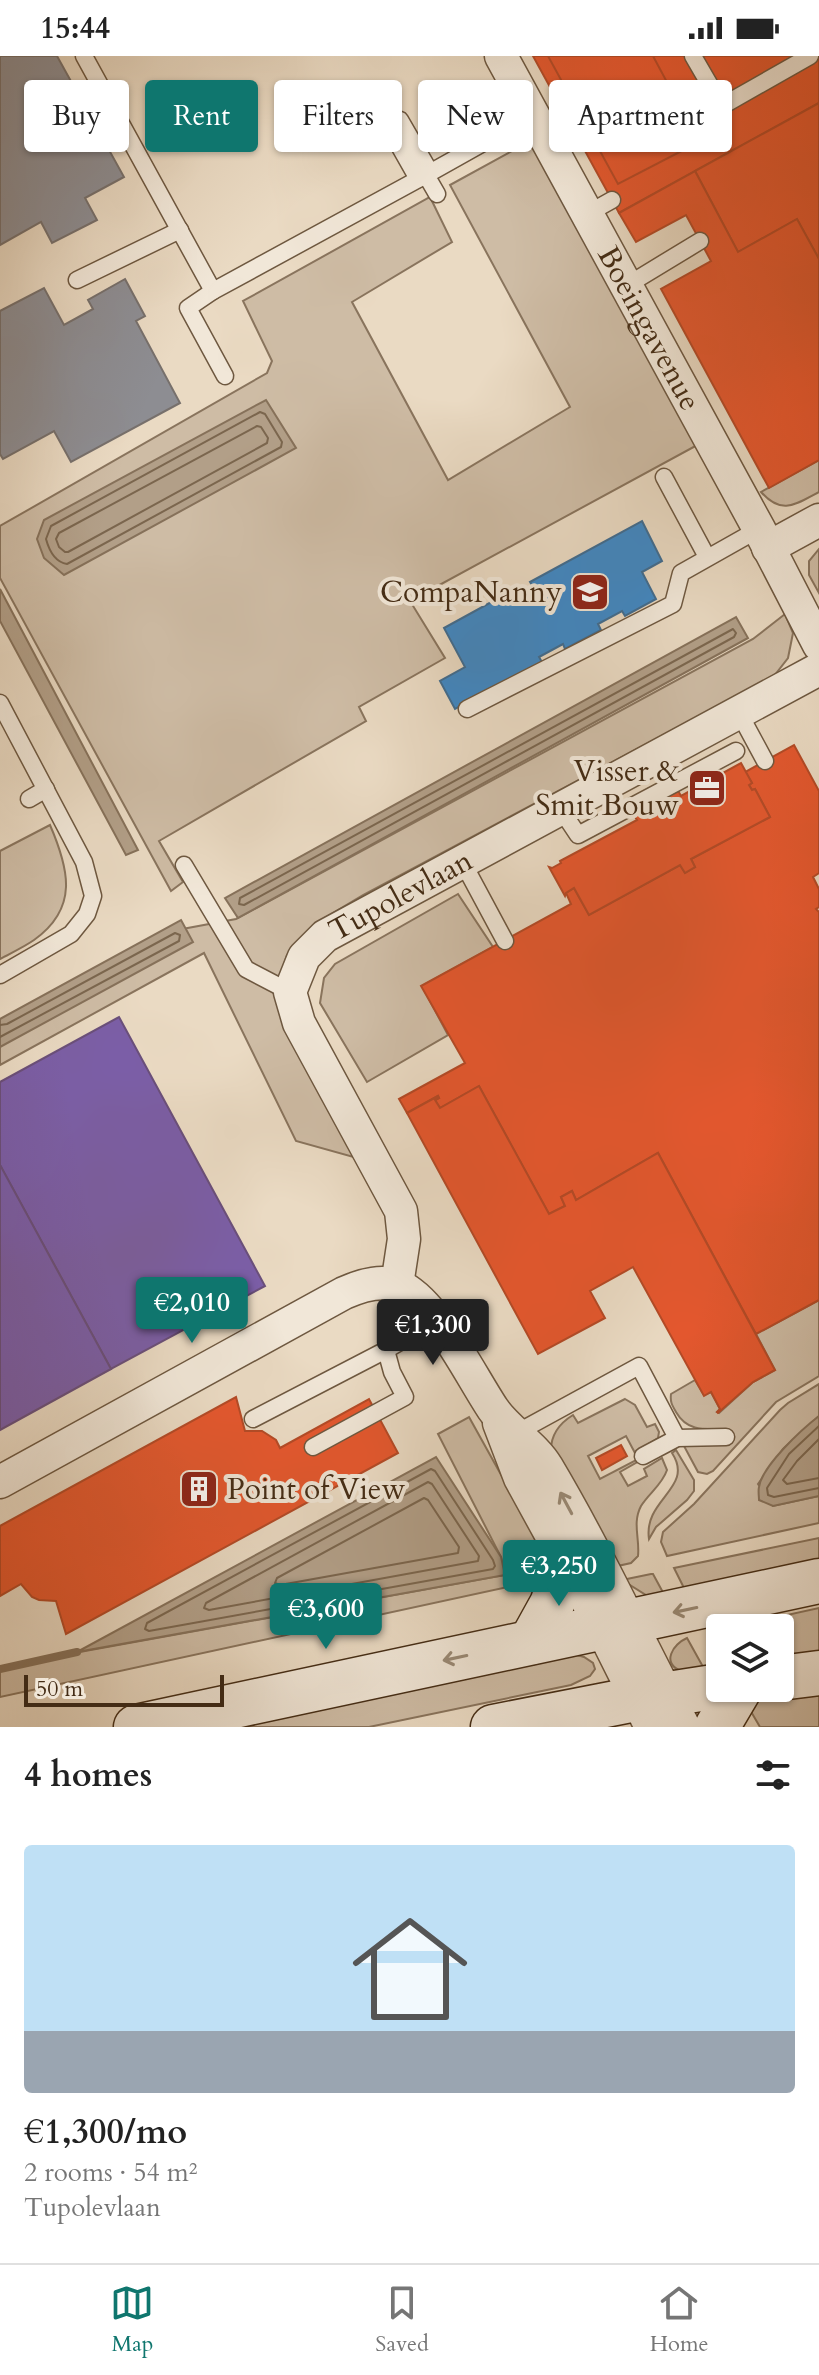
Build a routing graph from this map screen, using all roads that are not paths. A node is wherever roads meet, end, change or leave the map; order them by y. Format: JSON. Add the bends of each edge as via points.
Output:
{"nodes":[{"id":1,"x":84,"y":56,"type":"edge"},
{"id":2,"x":501,"y":56,"type":"edge"},
{"id":3,"x":693,"y":56,"type":"edge"},
{"id":4,"x":810,"y":56,"type":"edge"},
{"id":5,"x":514,"y":80,"type":"edge"},
{"id":6,"x":533,"y":115,"type":"edge"},
{"id":7,"x":402,"y":136,"type":"edge"},
{"id":8,"x":466,"y":152,"type":"edge"},
{"id":9,"x":425,"y":175,"type":"junction"},
{"id":10,"x":437,"y":194,"type":"dead end"},
{"id":11,"x":180,"y":230,"type":"junction"},
{"id":12,"x":700,"y":241,"type":"dead end"},
{"id":13,"x":77,"y":280,"type":"dead end"},
{"id":14,"x":626,"y":286,"type":"junction"},
{"id":15,"x":213,"y":291,"type":"junction"},
{"id":16,"x":225,"y":376,"type":"dead end"},
{"id":17,"x":664,"y":477,"type":"dead end"},
{"id":18,"x":819,"y":520,"type":"edge"},
{"id":19,"x":763,"y":539,"type":"junction"},
{"id":20,"x":707,"y":557,"type":"junction"},
{"id":21,"x":819,"y":645,"type":"edge"},
{"id":22,"x":819,"y":669,"type":"edge"},
{"id":23,"x":0,"y":703,"type":"edge"},
{"id":24,"x":467,"y":709,"type":"dead end"},
{"id":25,"x":738,"y":711,"type":"junction"},
{"id":26,"x":5,"y":726,"type":"edge"},
{"id":27,"x":736,"y":751,"type":"dead end"},
{"id":28,"x":765,"y":761,"type":"dead end"},
{"id":29,"x":46,"y":789,"type":"junction"},
{"id":30,"x":29,"y":799,"type":"dead end"},
{"id":31,"x":560,"y":808,"type":"junction"},
{"id":32,"x":462,"y":861,"type":"junction"},
{"id":33,"x":184,"y":865,"type":"dead end"},
{"id":34,"x":505,"y":941,"type":"dead end"},
{"id":35,"x":0,"y":975,"type":"edge"},
{"id":36,"x":290,"y":992,"type":"junction"},
{"id":37,"x":397,"y":1285,"type":"junction"},
{"id":38,"x":436,"y":1321,"type":"junction"},
{"id":39,"x":386,"y":1350,"type":"junction"},
{"id":40,"x":253,"y":1419,"type":"dead end"},
{"id":41,"x":505,"y":1428,"type":"junction"},
{"id":42,"x":726,"y":1437,"type":"dead end"},
{"id":43,"x":677,"y":1438,"type":"junction"},
{"id":44,"x":313,"y":1447,"type":"dead end"},
{"id":45,"x":643,"y":1456,"type":"dead end"},
{"id":46,"x":0,"y":1482,"type":"edge"},
{"id":47,"x":566,"y":1563,"type":"junction"},
{"id":48,"x":819,"y":1581,"type":"edge"},
{"id":49,"x":615,"y":1624,"type":"junction"},
{"id":50,"x":531,"y":1642,"type":"junction"},
{"id":51,"x":819,"y":1673,"type":"edge"},
{"id":52,"x":794,"y":1676,"type":"edge"},
{"id":53,"x":706,"y":1692,"type":"edge"},
{"id":54,"x":732,"y":1702,"type":"edge"},
{"id":55,"x":659,"y":1712,"type":"edge"},
{"id":56,"x":136,"y":1727,"type":"edge"},
{"id":57,"x":493,"y":1727,"type":"edge"},
{"id":58,"x":717,"y":1727,"type":"edge"}],
"edges":[{"from":1,"to":11,"type":"lane"},
{"from":2,"to":5,"type":"street","name":"Boeingavenue"},
{"from":3,"to":4,"type":"lane","via":[[722,106]]},
{"from":6,"to":14,"type":"street","name":"Boeingavenue","via":[[600,207]]},
{"from":7,"to":9,"type":"lane"},
{"from":8,"to":9,"type":"lane"},
{"from":9,"to":10,"type":"lane"},
{"from":9,"to":15,"type":"lane"},
{"from":11,"to":13,"type":"lane"},
{"from":11,"to":15,"type":"lane"},
{"from":12,"to":14,"type":"lane"},
{"from":14,"to":19,"type":"street","name":"Boeingavenue"},
{"from":15,"to":16,"type":"lane","via":[[188,308]]},
{"from":17,"to":20,"type":"lane"},
{"from":18,"to":19,"type":"street"},
{"from":19,"to":20,"type":"lane"},
{"from":19,"to":21,"type":"street"},
{"from":20,"to":24,"type":"lane","via":[[681,573],[673,604]]},
{"from":22,"to":25,"type":"street","name":"Tupolevlaan"},
{"from":23,"to":26,"type":"lane"},
{"from":25,"to":28,"type":"lane"},
{"from":25,"to":31,"type":"street","name":"Tupolevlaan"},
{"from":26,"to":29,"type":"lane"},
{"from":27,"to":31,"type":"lane","via":[[578,835]]},
{"from":29,"to":30,"type":"lane"},
{"from":29,"to":35,"type":"lane","via":[[84,862],[93,896],[71,934]]},
{"from":31,"to":32,"type":"street","name":"Tupolevlaan"},
{"from":32,"to":34,"type":"lane"},
{"from":32,"to":36,"type":"street","name":"Tupolevlaan","via":[[325,936],[304,957]]},
{"from":33,"to":36,"type":"lane","via":[[246,969]]},
{"from":36,"to":37,"type":"street","via":[[299,1023],[401,1211],[404,1239]]},
{"from":37,"to":38,"type":"street","via":[[415,1296]]},
{"from":37,"to":46,"type":"street","via":[[376,1283],[344,1293]]},
{"from":38,"to":39,"type":"lane"},
{"from":38,"to":41,"type":"street"},
{"from":39,"to":40,"type":"lane"},
{"from":39,"to":44,"type":"lane","via":[[405,1397]]},
{"from":41,"to":43,"type":"lane","via":[[639,1366]]},
{"from":41,"to":47,"type":"street","via":[[520,1478]]},
{"from":49,"to":41,"type":"street","one_way":true,"via":[[545,1464]]},
{"from":42,"to":43,"type":"lane"},
{"from":43,"to":45,"type":"lane"},
{"from":47,"to":49,"type":"street"},
{"from":47,"to":50,"type":"main road"},
{"from":48,"to":49,"type":"main road","one_way":true},
{"from":49,"to":50,"type":"main road"},
{"from":49,"to":55,"type":"street"},
{"from":50,"to":56,"type":"main road","one_way":true},
{"from":51,"to":52,"type":"main road"},
{"from":53,"to":55,"type":"main road"},
{"from":54,"to":58,"type":"main road"},
{"from":55,"to":57,"type":"main road"}]}
